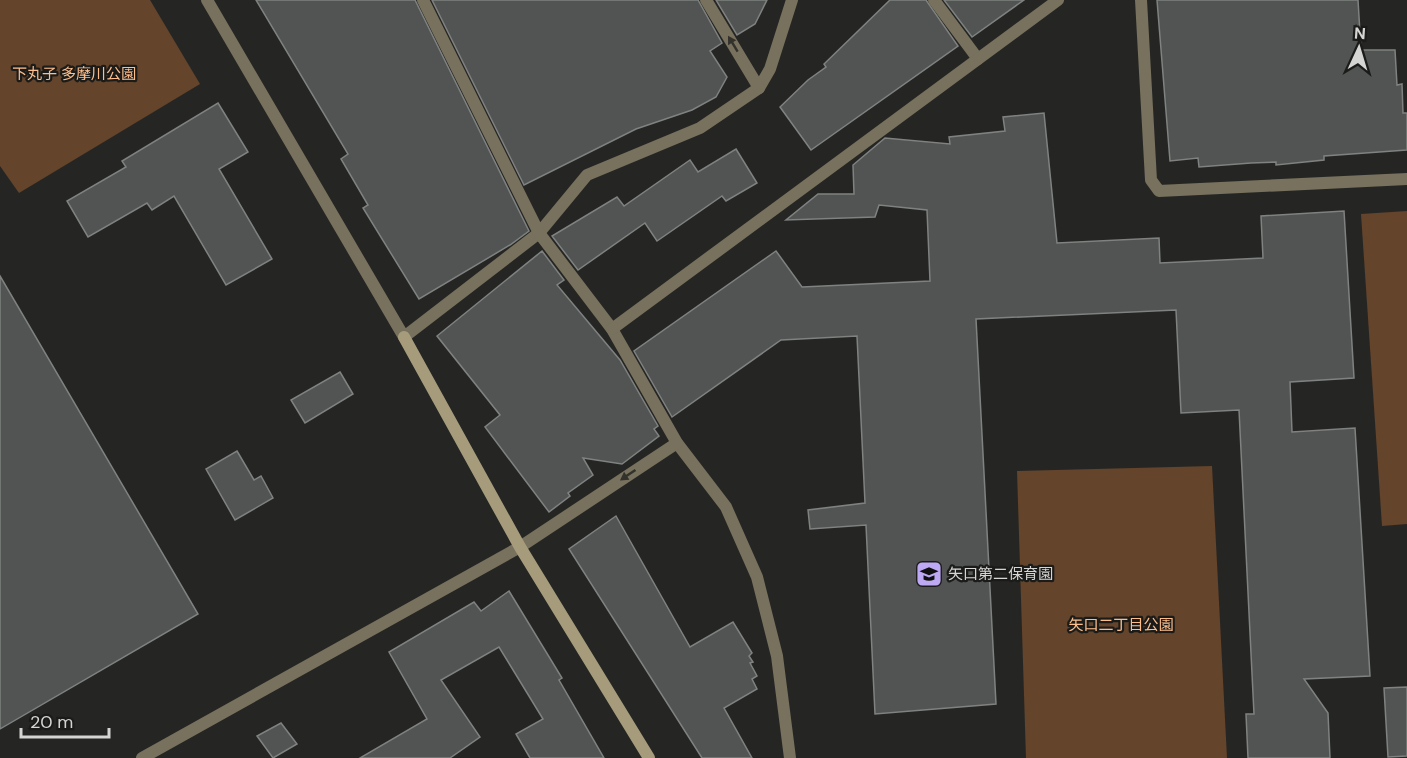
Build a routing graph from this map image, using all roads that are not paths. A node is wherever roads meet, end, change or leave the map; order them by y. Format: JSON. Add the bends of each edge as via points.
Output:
{"nodes":[{"id":1,"x":207,"y":0,"type":"edge"},
{"id":2,"x":423,"y":0,"type":"edge"},
{"id":3,"x":706,"y":0,"type":"edge"},
{"id":4,"x":792,"y":0,"type":"edge"},
{"id":5,"x":934,"y":0,"type":"edge"},
{"id":6,"x":1058,"y":0,"type":"edge"},
{"id":7,"x":1142,"y":0,"type":"edge"},
{"id":8,"x":978,"y":59,"type":"junction"},
{"id":9,"x":759,"y":88,"type":"junction"},
{"id":10,"x":1407,"y":178,"type":"edge"},
{"id":11,"x":539,"y":233,"type":"junction"},
{"id":12,"x":612,"y":329,"type":"junction"},
{"id":13,"x":404,"y":337,"type":"junction"},
{"id":14,"x":677,"y":443,"type":"junction"},
{"id":15,"x":520,"y":547,"type":"junction"},
{"id":16,"x":142,"y":758,"type":"edge"},
{"id":17,"x":650,"y":758,"type":"edge"},
{"id":18,"x":790,"y":758,"type":"edge"}],
"edges":[{"from":1,"to":13,"type":"street"},
{"from":2,"to":11,"type":"street"},
{"from":9,"to":3,"type":"street","one_way":true},
{"from":4,"to":9,"type":"street","via":[[770,69]]},
{"from":5,"to":8,"type":"street"},
{"from":6,"to":8,"type":"street"},
{"from":7,"to":10,"type":"street","via":[[1150,180],[1159,191]]},
{"from":8,"to":12,"type":"street"},
{"from":9,"to":11,"type":"street","via":[[700,128],[587,175]]},
{"from":11,"to":12,"type":"street"},
{"from":11,"to":13,"type":"street"},
{"from":12,"to":14,"type":"street"},
{"from":13,"to":15,"type":"street"},
{"from":14,"to":15,"type":"street","one_way":true},
{"from":14,"to":18,"type":"street","via":[[726,507],[758,577],[777,656]]},
{"from":15,"to":16,"type":"street"},
{"from":15,"to":17,"type":"street"}]}
